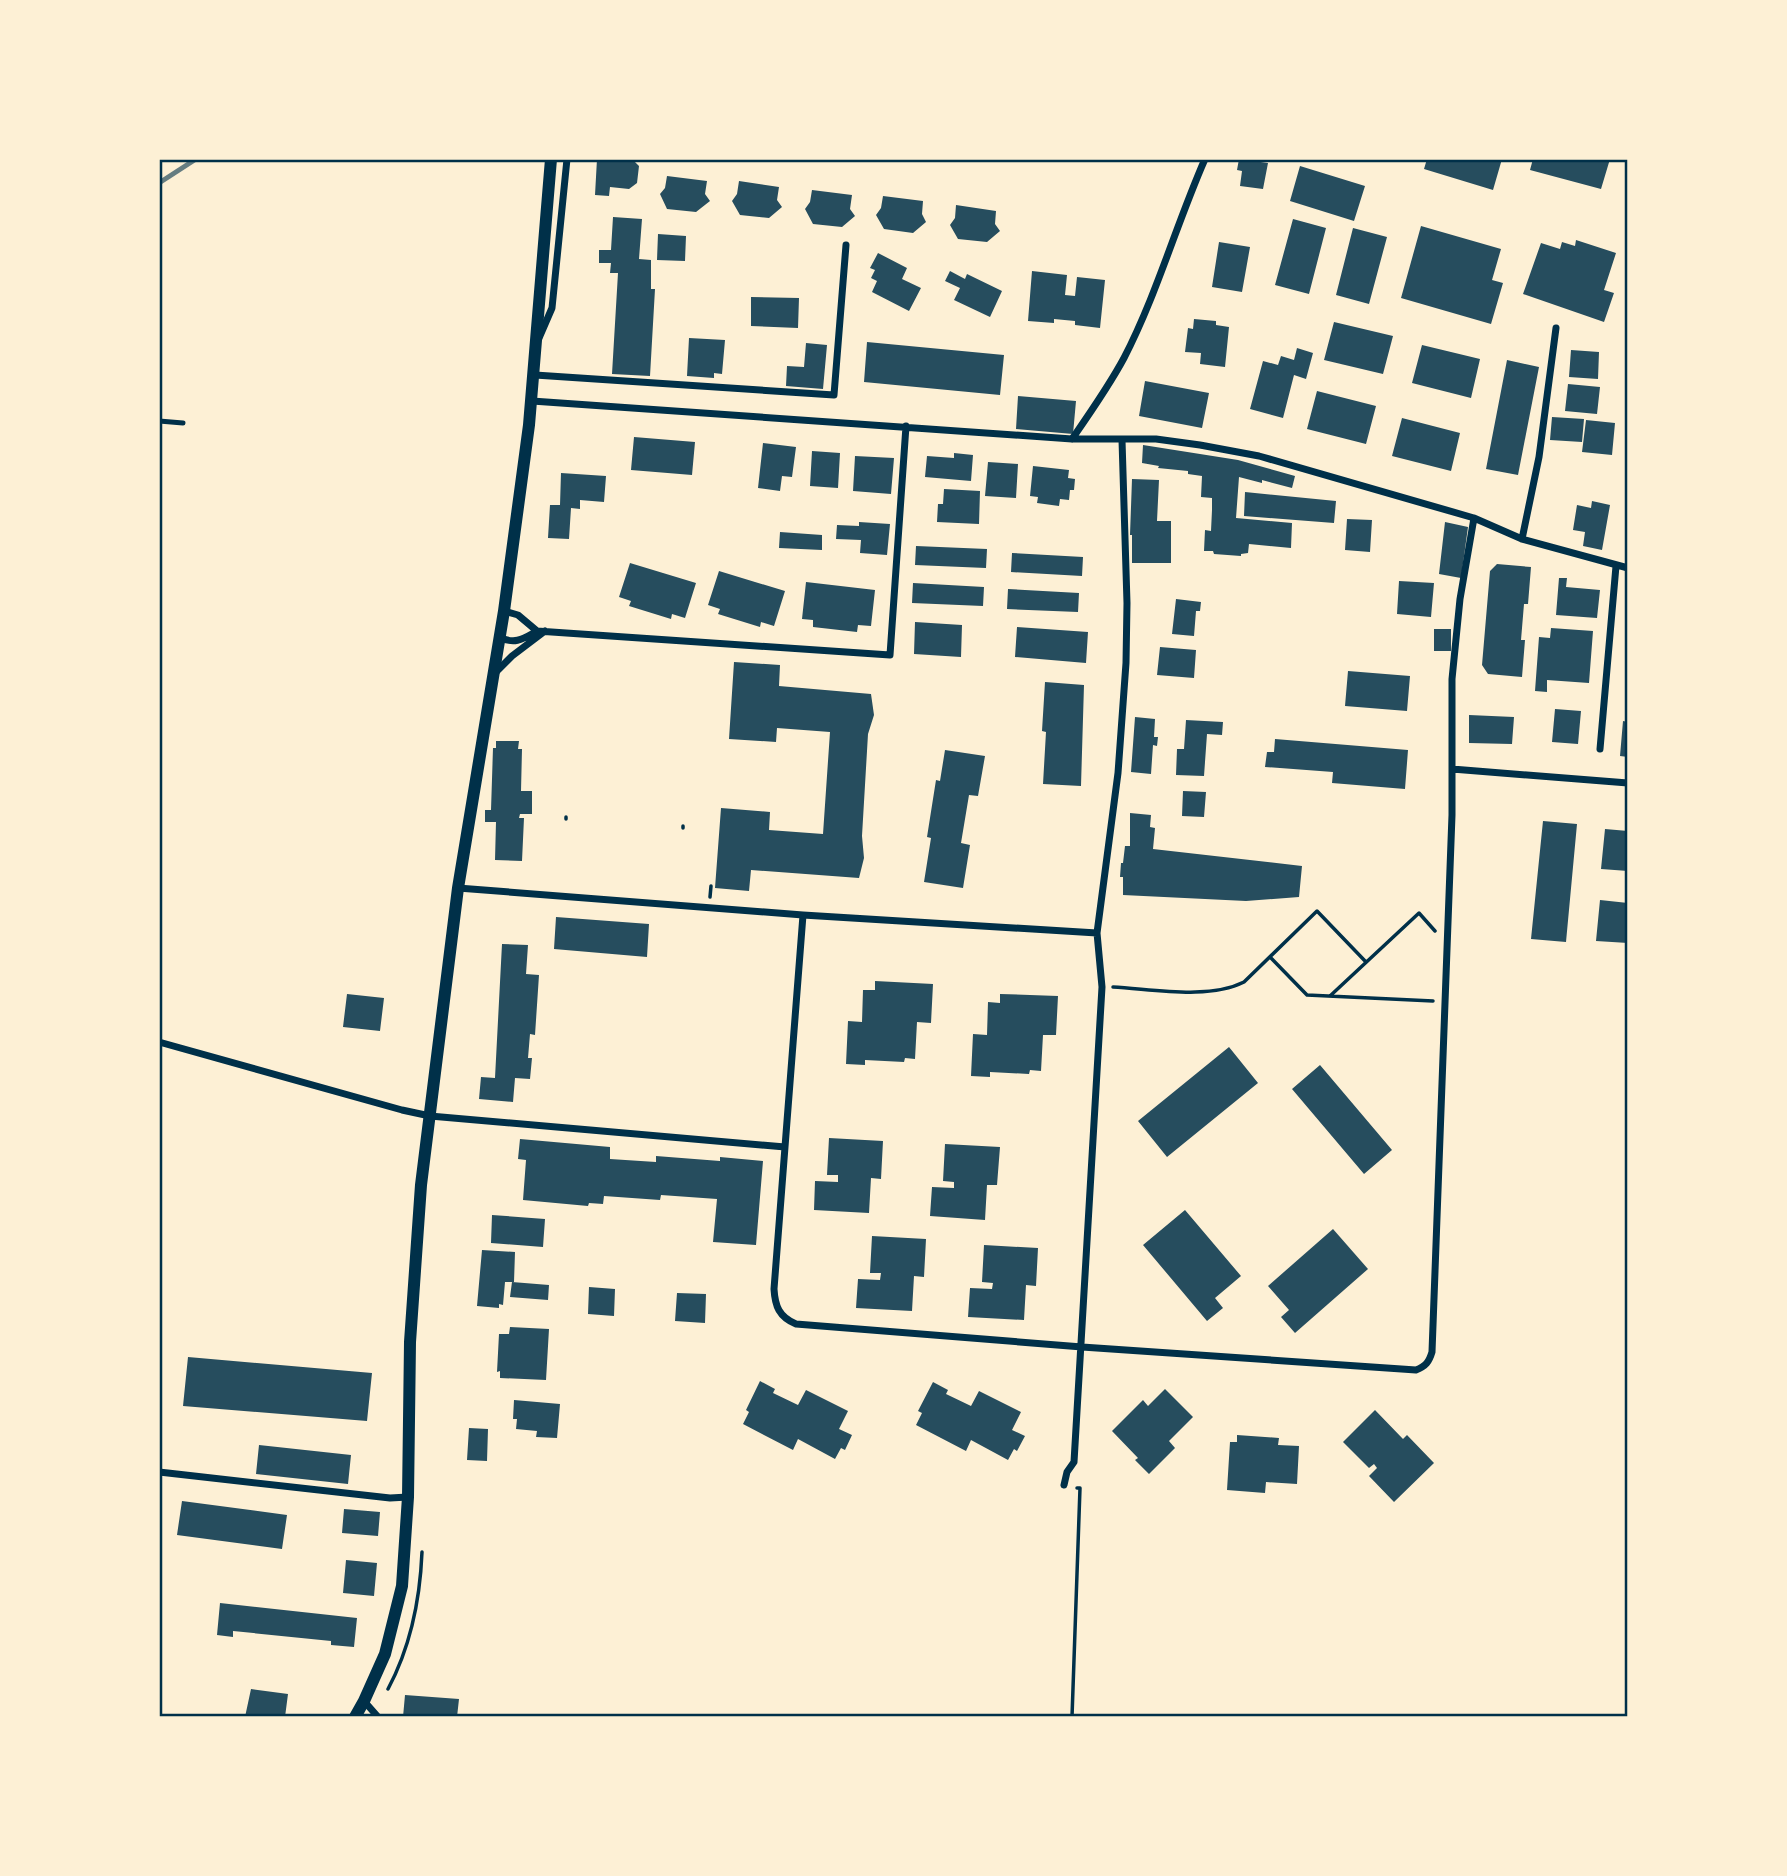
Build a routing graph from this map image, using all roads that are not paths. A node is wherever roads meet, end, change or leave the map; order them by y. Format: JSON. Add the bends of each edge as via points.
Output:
{"nodes":[{"id":1,"x":551,"y":159,"type":"edge"},
{"id":2,"x":567,"y":159,"type":"edge"},
{"id":3,"x":1205,"y":159,"type":"edge"},
{"id":4,"x":846,"y":245,"type":"dead end"},
{"id":5,"x":1556,"y":328,"type":"dead end"},
{"id":6,"x":538,"y":342,"type":"junction"},
{"id":7,"x":535,"y":375,"type":"junction"},
{"id":8,"x":532,"y":401,"type":"junction"},
{"id":9,"x":159,"y":421,"type":"edge"},
{"id":10,"x":183,"y":423,"type":"dead end"},
{"id":11,"x":906,"y":426,"type":"junction"},
{"id":12,"x":1072,"y":439,"type":"junction"},
{"id":13,"x":1122,"y":440,"type":"junction"},
{"id":14,"x":1474,"y":519,"type":"junction"},
{"id":15,"x":1522,"y":539,"type":"junction"},
{"id":16,"x":1616,"y":566,"type":"junction"},
{"id":17,"x":1628,"y":568,"type":"edge"},
{"id":18,"x":504,"y":611,"type":"junction"},
{"id":19,"x":541,"y":631,"type":"junction"},
{"id":20,"x":499,"y":636,"type":"junction"},
{"id":21,"x":492,"y":676,"type":"junction"},
{"id":22,"x":1600,"y":749,"type":"dead end"},
{"id":23,"x":1452,"y":769,"type":"junction"},
{"id":24,"x":1628,"y":783,"type":"edge"},
{"id":25,"x":458,"y":888,"type":"junction"},
{"id":26,"x":803,"y":915,"type":"junction"},
{"id":27,"x":1097,"y":933,"type":"junction"},
{"id":28,"x":159,"y":1042,"type":"edge"},
{"id":29,"x":430,"y":1116,"type":"junction"},
{"id":30,"x":785,"y":1147,"type":"junction"},
{"id":31,"x":1082,"y":1348,"type":"junction"},
{"id":32,"x":159,"y":1472,"type":"edge"},
{"id":33,"x":1064,"y":1485,"type":"road end"},
{"id":34,"x":408,"y":1497,"type":"junction"},
{"id":35,"x":364,"y":1700,"type":"junction"},
{"id":36,"x":355,"y":1717,"type":"edge"},
{"id":37,"x":378,"y":1717,"type":"edge"}],
"edges":[{"from":1,"to":6,"type":"street"},
{"from":2,"to":6,"type":"street","via":[[552,309]]},
{"from":3,"to":12,"type":"street","via":[[1123,360]]},
{"from":4,"to":7,"type":"street","via":[[834,395]]},
{"from":5,"to":15,"type":"street","via":[[1539,457]]},
{"from":6,"to":7,"type":"street"},
{"from":7,"to":8,"type":"street"},
{"from":8,"to":11,"type":"street"},
{"from":8,"to":18,"type":"street"},
{"from":9,"to":10,"type":"lane"},
{"from":11,"to":12,"type":"street"},
{"from":11,"to":19,"type":"street","via":[[890,655]]},
{"from":12,"to":13,"type":"street"},
{"from":13,"to":14,"type":"street","via":[[1200,444],[1259,456]]},
{"from":13,"to":27,"type":"street","via":[[1127,603],[1123,722]]},
{"from":14,"to":15,"type":"street"},
{"from":14,"to":23,"type":"street","via":[[1452,679]]},
{"from":15,"to":16,"type":"street"},
{"from":16,"to":17,"type":"street"},
{"from":16,"to":22,"type":"street"},
{"from":18,"to":19,"type":"street"},
{"from":18,"to":20,"type":"street"},
{"from":19,"to":20,"type":"street","via":[[510,642]]},
{"from":19,"to":21,"type":"street"},
{"from":20,"to":21,"type":"street"},
{"from":21,"to":25,"type":"street"},
{"from":23,"to":24,"type":"street"},
{"from":23,"to":31,"type":"street","via":[[1429,1360],[1416,1370]]},
{"from":25,"to":26,"type":"street"},
{"from":25,"to":29,"type":"street"},
{"from":26,"to":27,"type":"street"},
{"from":26,"to":30,"type":"street"},
{"from":27,"to":31,"type":"street","via":[[1102,986]]},
{"from":28,"to":29,"type":"street"},
{"from":29,"to":30,"type":"street"},
{"from":29,"to":34,"type":"street","via":[[415,1238]]},
{"from":30,"to":31,"type":"street","via":[[774,1289],[777,1307],[788,1321]]},
{"from":31,"to":33,"type":"street","via":[[1074,1462]]},
{"from":32,"to":34,"type":"street"},
{"from":34,"to":35,"type":"street","via":[[397,1615]]},
{"from":35,"to":36,"type":"street"},
{"from":35,"to":37,"type":"street"}]}
